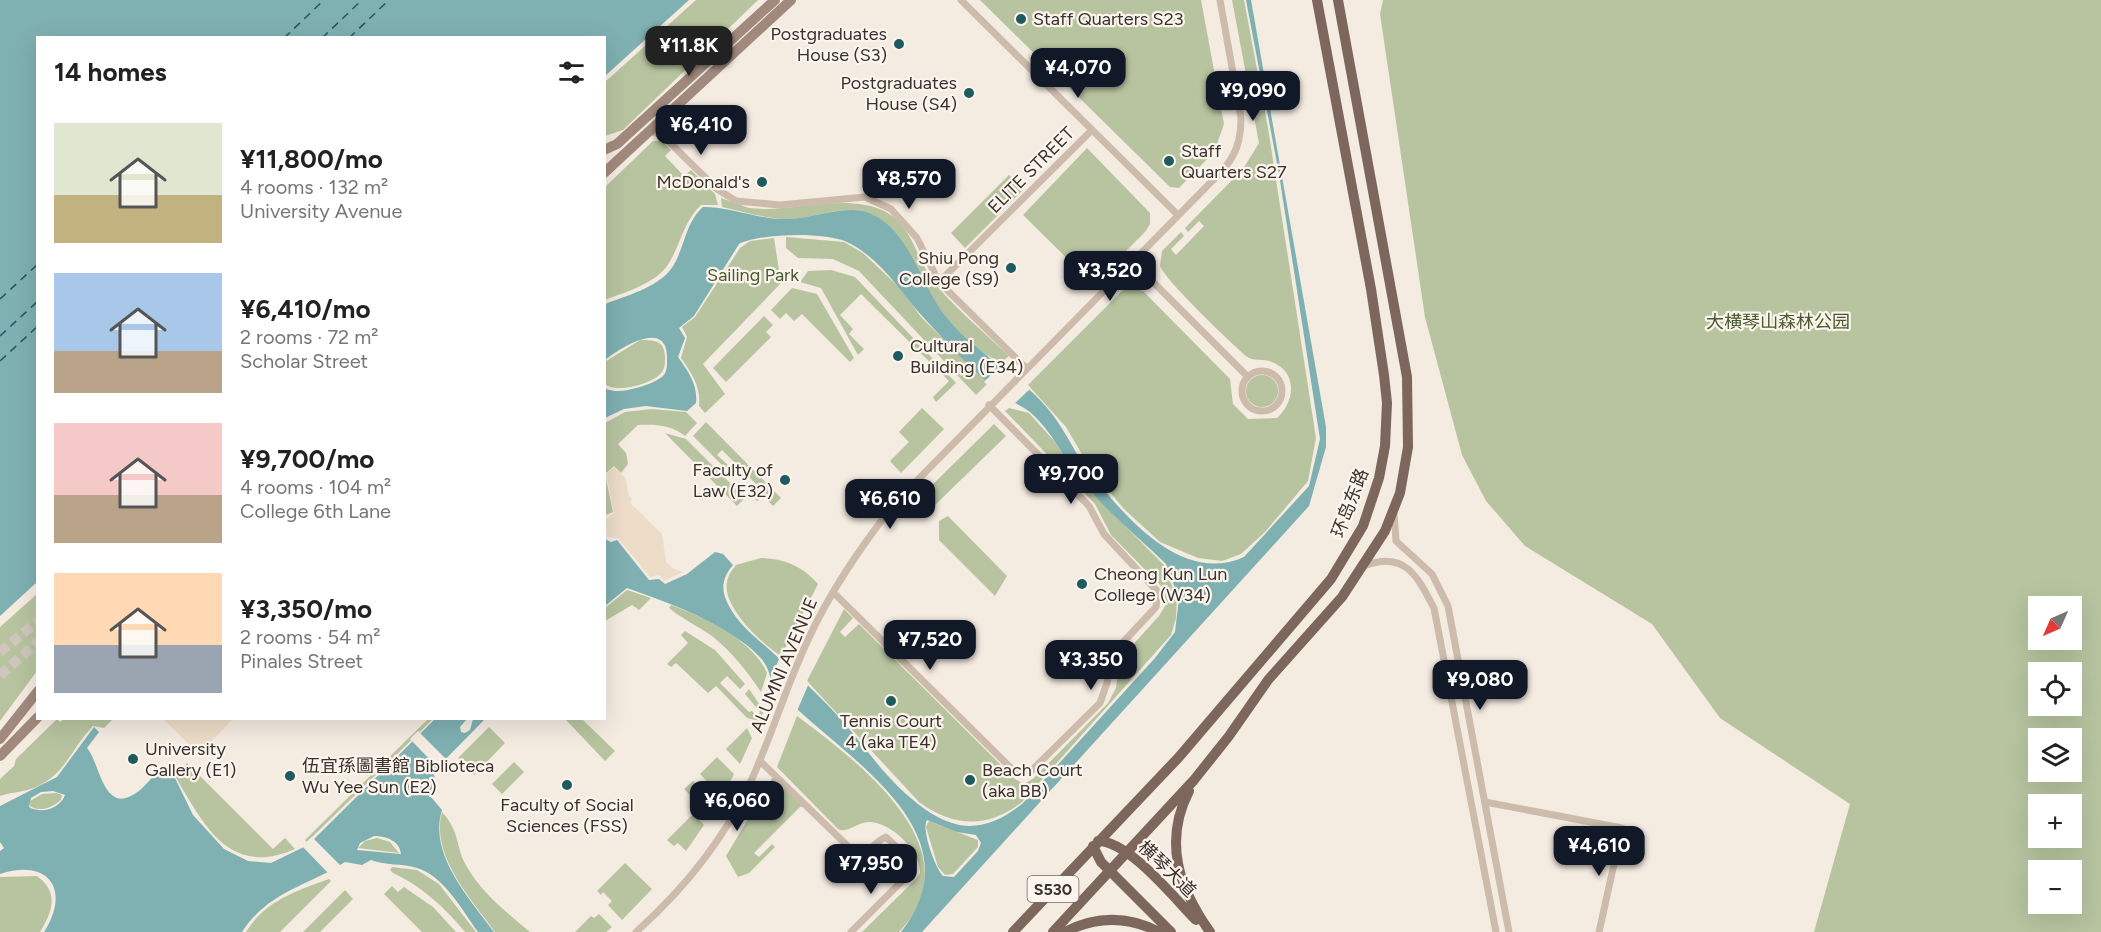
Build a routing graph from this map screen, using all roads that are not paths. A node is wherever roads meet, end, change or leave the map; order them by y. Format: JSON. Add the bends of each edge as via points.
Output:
{"nodes":[{"id":1,"x":775,"y":0,"type":"edge"},
{"id":2,"x":791,"y":0,"type":"edge"},
{"id":3,"x":961,"y":0,"type":"edge"},
{"id":4,"x":1220,"y":0,"type":"edge"},
{"id":5,"x":1317,"y":0,"type":"edge"},
{"id":6,"x":1338,"y":0,"type":"edge"},
{"id":7,"x":664,"y":118,"type":"junction"},
{"id":8,"x":1092,"y":130,"type":"junction"},
{"id":9,"x":649,"y":131,"type":"junction"},
{"id":10,"x":668,"y":140,"type":"junction"},
{"id":11,"x":606,"y":149,"type":"edge"},
{"id":12,"x":606,"y":171,"type":"edge"},
{"id":13,"x":1178,"y":215,"type":"junction"},
{"id":14,"x":1132,"y":261,"type":"junction"},
{"id":15,"x":939,"y":282,"type":"junction"},
{"id":16,"x":1390,"y":286,"type":"junction"},
{"id":17,"x":1371,"y":289,"type":"junction"},
{"id":18,"x":1025,"y":370,"type":"junction"},
{"id":19,"x":1248,"y":377,"type":"junction"},
{"id":20,"x":989,"y":405,"type":"junction"},
{"id":21,"x":1394,"y":510,"type":"junction"},
{"id":22,"x":1364,"y":566,"type":"junction"},
{"id":23,"x":833,"y":592,"type":"junction"},
{"id":24,"x":36,"y":694,"type":"edge"},
{"id":25,"x":36,"y":719,"type":"edge"},
{"id":26,"x":0,"y":739,"type":"edge"},
{"id":27,"x":0,"y":756,"type":"edge"},
{"id":28,"x":760,"y":761,"type":"junction"},
{"id":29,"x":1194,"y":780,"type":"junction"},
{"id":30,"x":1485,"y":802,"type":"junction"},
{"id":31,"x":1095,"y":844,"type":"junction"},
{"id":32,"x":1127,"y":853,"type":"junction"},
{"id":33,"x":1110,"y":871,"type":"junction"},
{"id":34,"x":636,"y":932,"type":"edge"},
{"id":35,"x":851,"y":932,"type":"edge"},
{"id":36,"x":1013,"y":932,"type":"edge"},
{"id":37,"x":1053,"y":932,"type":"edge"},
{"id":38,"x":1065,"y":932,"type":"edge"},
{"id":39,"x":1159,"y":932,"type":"edge"},
{"id":40,"x":1171,"y":932,"type":"edge"},
{"id":41,"x":1209,"y":932,"type":"edge"},
{"id":42,"x":1496,"y":932,"type":"edge"},
{"id":43,"x":1509,"y":932,"type":"edge"},
{"id":44,"x":1599,"y":932,"type":"edge"}],
"edges":[{"from":1,"to":11,"type":"main road","via":[[633,129]]},
{"from":2,"to":7,"type":"main road"},
{"from":3,"to":8,"type":"street"},
{"from":4,"to":13,"type":"street","name":"ALUMNI AVENUE","via":[[1239,108],[1240,138],[1228,165]]},
{"from":5,"to":17,"type":"main road","name":"环岛东路"},
{"from":6,"to":16,"type":"main road"},
{"from":7,"to":9,"type":"main road"},
{"from":7,"to":10,"type":"street","via":[[661,130]]},
{"from":8,"to":13,"type":"street"},
{"from":8,"to":15,"type":"street","name":"ELITE STREET"},
{"from":9,"to":10,"type":"street"},
{"from":9,"to":12,"type":"main road"},
{"from":10,"to":15,"type":"street","via":[[717,189],[736,201],[780,205],[865,197],[891,209],[906,224]]},
{"from":13,"to":14,"type":"street","name":"ALUMNI AVENUE"},
{"from":14,"to":18,"type":"street","name":"ALUMNI AVENUE"},
{"from":14,"to":19,"type":"street"},
{"from":15,"to":18,"type":"street"},
{"from":16,"to":17,"type":"main road","via":[[1383,280],[1373,283]]},
{"from":16,"to":21,"type":"main road","via":[[1407,377],[1410,420],[1405,473]]},
{"from":17,"to":31,"type":"main road","name":"环岛东路","via":[[1387,403],[1379,478],[1363,526],[1330,579],[1179,757]]},
{"from":18,"to":20,"type":"street","name":"ALUMNI AVENUE"},
{"from":19,"to":19,"type":"street","via":[[1258,371],[1276,376],[1283,392],[1275,408],[1263,412],[1247,405],[1242,394]]},
{"from":20,"to":23,"type":"street","name":"ALUMNI AVENUE","via":[[894,504]]},
{"from":20,"to":23,"type":"street","via":[[1089,506],[1107,538],[1155,587],[1159,598],[1153,612],[1113,654],[1104,693],[1093,710],[1030,772],[1009,769]]},
{"from":21,"to":22,"type":"main road"},
{"from":21,"to":30,"type":"street","via":[[1396,541],[1432,574],[1445,596]]},
{"from":22,"to":29,"type":"main road","via":[[1342,597],[1268,680]]},
{"from":22,"to":42,"type":"street","via":[[1383,560],[1399,562],[1420,583],[1434,608]]},
{"from":23,"to":28,"type":"street","name":"ALUMNI AVENUE","via":[[783,697]]},
{"from":24,"to":26,"type":"main road"},
{"from":25,"to":27,"type":"main road"},
{"from":28,"to":34,"type":"street","name":"ALUMNI AVENUE","via":[[714,844],[686,881]]},
{"from":28,"to":35,"type":"street","via":[[858,856],[886,837],[913,863],[909,875]]},
{"from":29,"to":32,"type":"main road"},
{"from":29,"to":41,"type":"main road","via":[[1179,812],[1175,856],[1184,890]]},
{"from":30,"to":43,"type":"street"},
{"from":30,"to":44,"type":"street","via":[[1622,828]]},
{"from":31,"to":32,"type":"main road","name":"横琴大道","via":[[1112,844]]},
{"from":31,"to":33,"type":"main road","number":"S530","via":[[1095,854]]},
{"from":31,"to":36,"type":"main road","name":"环岛东路","number":"S530"},
{"from":32,"to":33,"type":"main road","number":"S530"},
{"from":32,"to":41,"type":"main road","name":"横琴大道"},
{"from":33,"to":37,"type":"main road","number":"S530"},
{"from":33,"to":40,"type":"main road","number":"S530"},
{"from":38,"to":39,"type":"main road","via":[[1109,919],[1136,922]]}]}
